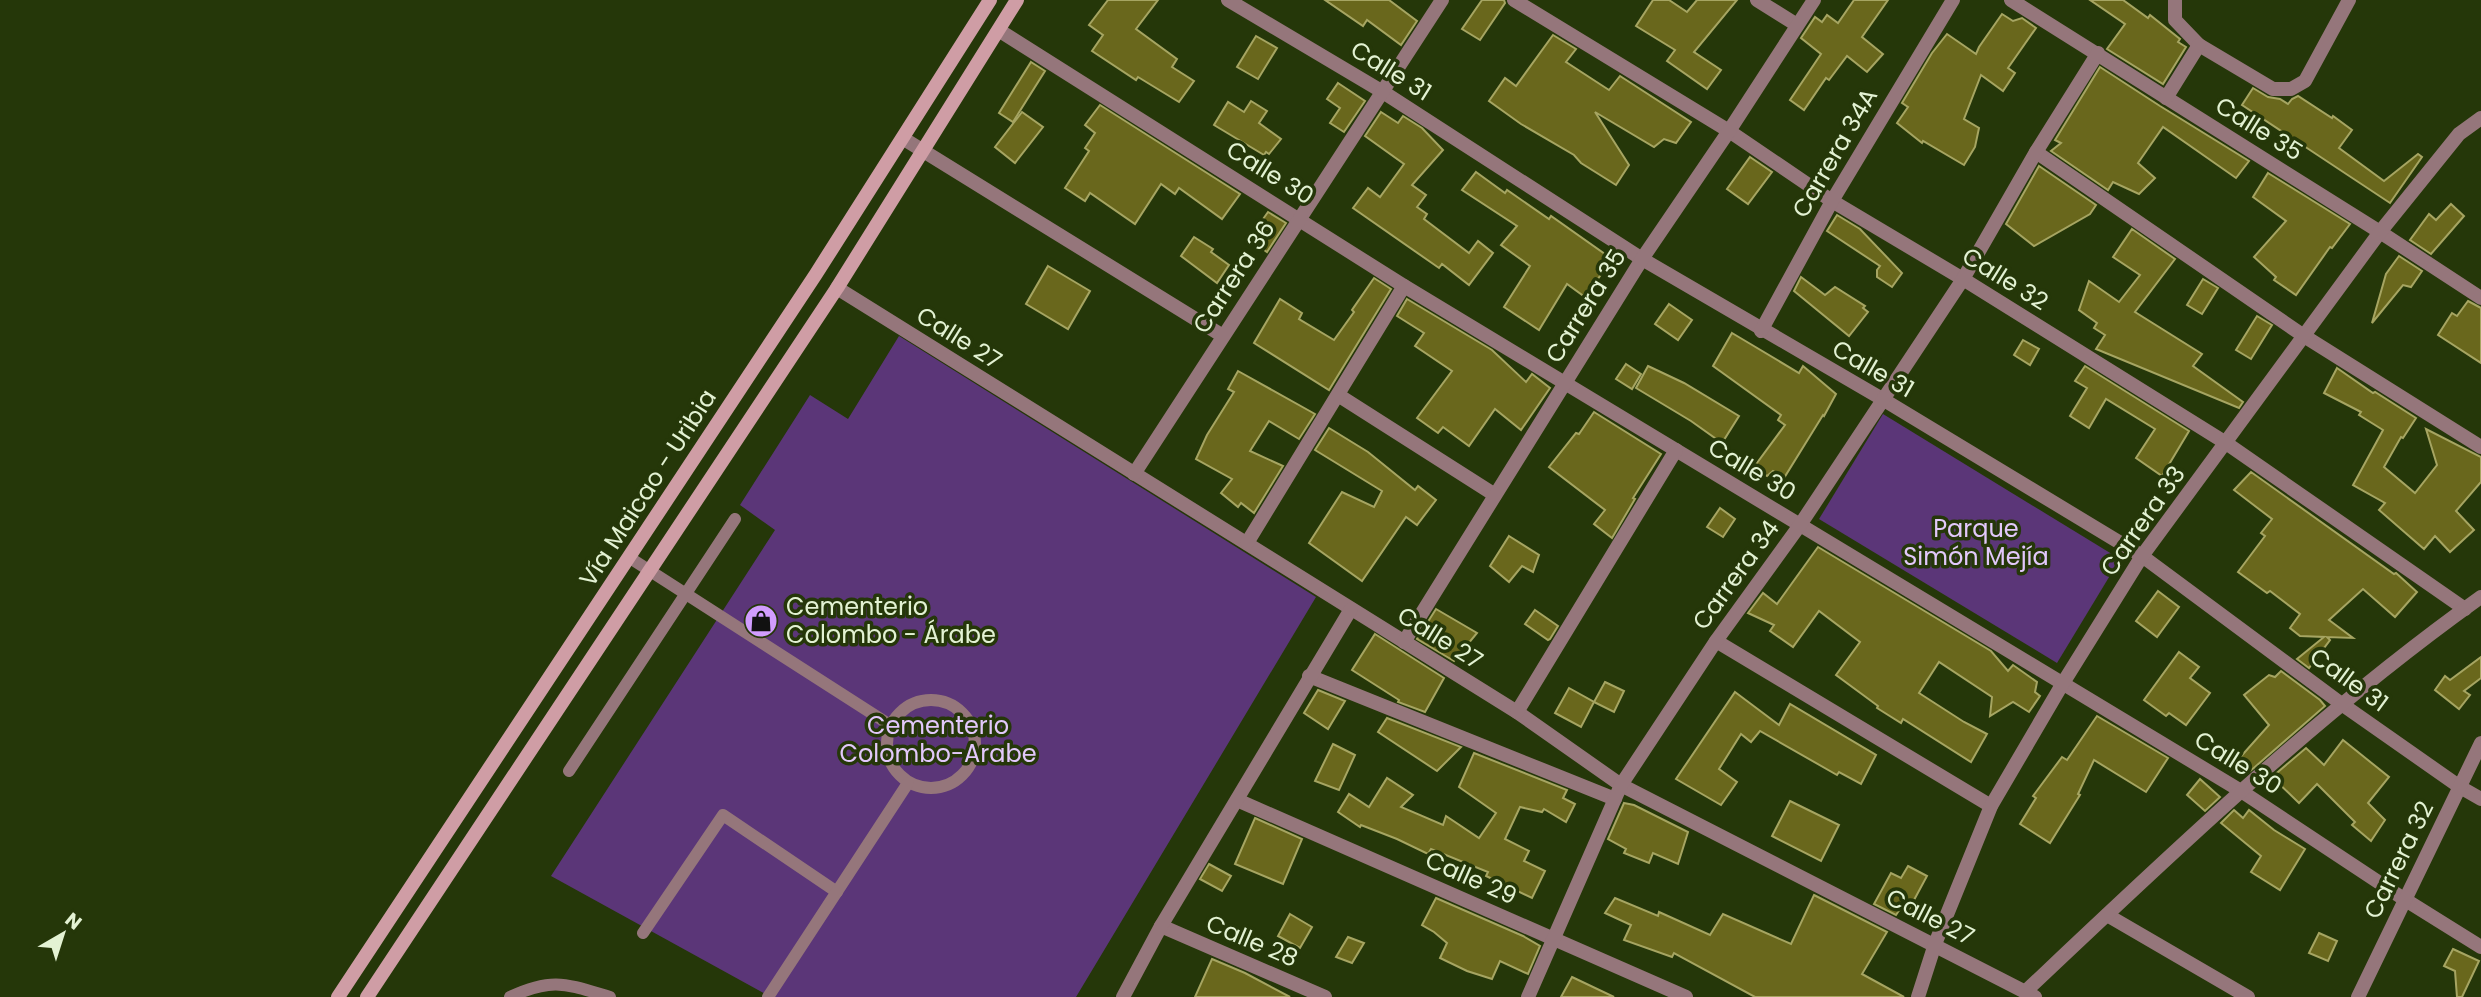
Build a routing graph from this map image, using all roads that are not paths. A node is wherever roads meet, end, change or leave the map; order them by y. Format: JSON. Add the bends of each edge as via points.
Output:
{"nodes":[{"id":1,"x":990,"y":0,"type":"edge"},
{"id":2,"x":1017,"y":0,"type":"edge"},
{"id":3,"x":1228,"y":0,"type":"edge"},
{"id":4,"x":1442,"y":0,"type":"edge"},
{"id":5,"x":1514,"y":0,"type":"edge"},
{"id":6,"x":1757,"y":0,"type":"edge"},
{"id":7,"x":1814,"y":0,"type":"edge"},
{"id":8,"x":1953,"y":0,"type":"edge"},
{"id":9,"x":2011,"y":0,"type":"edge"},
{"id":10,"x":2175,"y":0,"type":"edge"},
{"id":11,"x":2349,"y":0,"type":"edge"},
{"id":12,"x":1797,"y":25,"type":"junction"},
{"id":13,"x":1000,"y":30,"type":"junction"},
{"id":14,"x":2199,"y":45,"type":"junction"},
{"id":15,"x":2098,"y":53,"type":"junction"},
{"id":16,"x":1383,"y":92,"type":"junction"},
{"id":17,"x":2166,"y":98,"type":"junction"},
{"id":18,"x":2481,"y":118,"type":"edge"},
{"id":19,"x":1729,"y":131,"type":"junction"},
{"id":20,"x":904,"y":139,"type":"junction"},
{"id":21,"x":924,"y":151,"type":"junction"},
{"id":22,"x":2036,"y":152,"type":"junction"},
{"id":23,"x":1832,"y":201,"type":"junction"},
{"id":24,"x":1299,"y":218,"type":"junction"},
{"id":25,"x":2380,"y":232,"type":"junction"},
{"id":26,"x":1642,"y":259,"type":"junction"},
{"id":27,"x":1963,"y":279,"type":"junction"},
{"id":28,"x":1404,"y":286,"type":"junction"},
{"id":29,"x":837,"y":288,"type":"junction"},
{"id":30,"x":2481,"y":298,"type":"edge"},
{"id":31,"x":1761,"y":331,"type":"junction"},
{"id":32,"x":1223,"y":336,"type":"junction"},
{"id":33,"x":2304,"y":336,"type":"junction"},
{"id":34,"x":1564,"y":383,"type":"junction"},
{"id":35,"x":1338,"y":395,"type":"junction"},
{"id":36,"x":1884,"y":400,"type":"junction"},
{"id":37,"x":2226,"y":443,"type":"junction"},
{"id":38,"x":2481,"y":447,"type":"edge"},
{"id":39,"x":1676,"y":450,"type":"junction"},
{"id":40,"x":1133,"y":474,"type":"junction"},
{"id":41,"x":1495,"y":495,"type":"junction"},
{"id":42,"x":735,"y":519,"type":"dead end"},
{"id":43,"x":1800,"y":525,"type":"junction"},
{"id":44,"x":1248,"y":543,"type":"junction"},
{"id":45,"x":2142,"y":556,"type":"junction"},
{"id":46,"x":630,"y":558,"type":"junction"},
{"id":47,"x":650,"y":570,"type":"junction"},
{"id":48,"x":686,"y":593,"type":"junction"},
{"id":49,"x":2481,"y":597,"type":"edge"},
{"id":50,"x":1351,"y":609,"type":"junction"},
{"id":51,"x":2465,"y":609,"type":"junction"},
{"id":52,"x":1716,"y":641,"type":"junction"},
{"id":53,"x":1404,"y":642,"type":"junction"},
{"id":54,"x":1309,"y":676,"type":"junction"},
{"id":55,"x":2063,"y":683,"type":"junction"},
{"id":56,"x":2343,"y":705,"type":"junction"},
{"id":57,"x":1517,"y":712,"type":"junction"},
{"id":58,"x":890,"y":725,"type":"junction"},
{"id":59,"x":2481,"y":743,"type":"edge"},
{"id":60,"x":569,"y":771,"type":"dead end"},
{"id":61,"x":908,"y":783,"type":"junction"},
{"id":62,"x":1620,"y":785,"type":"junction"},
{"id":63,"x":2460,"y":787,"type":"junction"},
{"id":64,"x":2241,"y":791,"type":"junction"},
{"id":65,"x":1615,"y":799,"type":"junction"},
{"id":66,"x":2481,"y":799,"type":"edge"},
{"id":67,"x":1237,"y":800,"type":"junction"},
{"id":68,"x":1991,"y":806,"type":"junction"},
{"id":69,"x":837,"y":892,"type":"junction"},
{"id":70,"x":2404,"y":900,"type":"junction"},
{"id":71,"x":2107,"y":915,"type":"junction"},
{"id":72,"x":1161,"y":926,"type":"junction"},
{"id":73,"x":643,"y":933,"type":"dead end"},
{"id":74,"x":1553,"y":940,"type":"junction"},
{"id":75,"x":1935,"y":944,"type":"junction"},
{"id":76,"x":2481,"y":947,"type":"edge"},
{"id":77,"x":2030,"y":994,"type":"edge"},
{"id":78,"x":338,"y":997,"type":"edge"},
{"id":79,"x":366,"y":997,"type":"edge"},
{"id":80,"x":510,"y":997,"type":"edge"},
{"id":81,"x":610,"y":997,"type":"edge"},
{"id":82,"x":768,"y":997,"type":"edge"},
{"id":83,"x":1123,"y":997,"type":"edge"},
{"id":84,"x":1325,"y":997,"type":"edge"},
{"id":85,"x":1528,"y":997,"type":"edge"},
{"id":86,"x":1686,"y":997,"type":"edge"},
{"id":87,"x":1917,"y":997,"type":"edge"},
{"id":88,"x":2248,"y":997,"type":"edge"},
{"id":89,"x":2358,"y":997,"type":"edge"}],
"edges":[{"from":1,"to":20,"type":"street","name":"Vía Maicao - Uribia"},
{"from":2,"to":13,"type":"street","name":"Vía Maicao - Uribia"},
{"from":3,"to":16,"type":"street","name":"Calle 31"},
{"from":4,"to":16,"type":"street","name":"Carrera 36"},
{"from":5,"to":19,"type":"street","name":"Calle 32"},
{"from":6,"to":12,"type":"street"},
{"from":7,"to":12,"type":"street","name":"Carrera 35"},
{"from":8,"to":23,"type":"street","name":"Carrera 34A"},
{"from":9,"to":15,"type":"street","name":"Calle 35"},
{"from":10,"to":14,"type":"street","via":[[2175,20]]},
{"from":11,"to":14,"type":"street","via":[[2305,81],[2291,89],[2273,89]]},
{"from":12,"to":19,"type":"street","name":"Carrera 35"},
{"from":13,"to":21,"type":"street","name":"Vía Maicao - Uribia"},
{"from":13,"to":24,"type":"street","name":"Calle 30"},
{"from":14,"to":17,"type":"street"},
{"from":15,"to":17,"type":"street","name":"Calle 35"},
{"from":15,"to":22,"type":"street","name":"Carrera 34"},
{"from":16,"to":24,"type":"street","name":"Carrera 36"},
{"from":16,"to":26,"type":"street","name":"Calle 31"},
{"from":17,"to":25,"type":"street","name":"Calle 35"},
{"from":18,"to":25,"type":"street","name":"Carrera 33","via":[[2459,134]]},
{"from":19,"to":23,"type":"street","name":"Calle 32"},
{"from":19,"to":26,"type":"street","name":"Carrera 35"},
{"from":20,"to":21,"type":"street"},
{"from":20,"to":46,"type":"street","name":"Vía Maicao - Uribia"},
{"from":21,"to":29,"type":"street","name":"Vía Maicao - Uribia"},
{"from":21,"to":32,"type":"street"},
{"from":22,"to":27,"type":"street","name":"Carrera 34"},
{"from":22,"to":33,"type":"street"},
{"from":23,"to":27,"type":"street","name":"Calle 32"},
{"from":23,"to":31,"type":"street","name":"Carrera 34A"},
{"from":24,"to":28,"type":"street","name":"Calle 30"},
{"from":24,"to":32,"type":"street","name":"Carrera 36"},
{"from":25,"to":30,"type":"street","name":"Calle 35"},
{"from":25,"to":33,"type":"street","name":"Carrera 33"},
{"from":26,"to":31,"type":"street","name":"Calle 31"},
{"from":26,"to":34,"type":"street","name":"Carrera 35"},
{"from":27,"to":36,"type":"street","name":"Carrera 34"},
{"from":27,"to":37,"type":"street","name":"Calle 32"},
{"from":28,"to":34,"type":"street","name":"Calle 30"},
{"from":28,"to":35,"type":"street"},
{"from":29,"to":40,"type":"street","name":"Calle 27"},
{"from":29,"to":47,"type":"street","name":"Vía Maicao - Uribia"},
{"from":31,"to":36,"type":"street","name":"Calle 31"},
{"from":32,"to":40,"type":"street","name":"Carrera 36"},
{"from":33,"to":37,"type":"street","name":"Carrera 33"},
{"from":33,"to":38,"type":"street"},
{"from":34,"to":39,"type":"street","name":"Calle 30"},
{"from":34,"to":41,"type":"street","name":"Carrera 35"},
{"from":35,"to":41,"type":"street"},
{"from":35,"to":44,"type":"street"},
{"from":36,"to":43,"type":"street","name":"Carrera 34"},
{"from":36,"to":45,"type":"street","name":"Calle 31"},
{"from":37,"to":45,"type":"street","name":"Carrera 33"},
{"from":37,"to":51,"type":"street","name":"Calle 32"},
{"from":39,"to":43,"type":"street","name":"Calle 30"},
{"from":39,"to":57,"type":"street"},
{"from":40,"to":44,"type":"street","name":"Calle 27"},
{"from":41,"to":53,"type":"street","name":"Carrera 35"},
{"from":42,"to":48,"type":"lane"},
{"from":43,"to":52,"type":"street","name":"Carrera 34"},
{"from":43,"to":55,"type":"street","name":"Calle 30"},
{"from":44,"to":50,"type":"street","name":"Calle 27"},
{"from":45,"to":55,"type":"street","name":"Carrera 33"},
{"from":45,"to":56,"type":"street","name":"Calle 31"},
{"from":46,"to":47,"type":"lane"},
{"from":46,"to":78,"type":"street","name":"Vía Maicao - Uribia"},
{"from":47,"to":48,"type":"lane"},
{"from":47,"to":79,"type":"street","name":"Vía Maicao - Uribia"},
{"from":48,"to":58,"type":"lane"},
{"from":48,"to":60,"type":"lane"},
{"from":49,"to":51,"type":"street"},
{"from":50,"to":53,"type":"street","name":"Calle 27"},
{"from":50,"to":54,"type":"street"},
{"from":51,"to":56,"type":"street"},
{"from":52,"to":62,"type":"street","name":"Carrera 34"},
{"from":52,"to":68,"type":"street"},
{"from":53,"to":57,"type":"street","name":"Calle 27"},
{"from":54,"to":65,"type":"street"},
{"from":54,"to":67,"type":"street"},
{"from":55,"to":64,"type":"street","name":"Calle 30"},
{"from":55,"to":68,"type":"street","name":"Carrera 33"},
{"from":56,"to":63,"type":"street","name":"Calle 31"},
{"from":56,"to":64,"type":"street"},
{"from":57,"to":62,"type":"street","name":"Calle 27"},
{"from":58,"to":61,"type":"lane","via":[[886,743],[891,766]]},
{"from":58,"to":61,"type":"lane","via":[[904,708],[923,700],[945,701],[963,713],[974,731],[975,752],[967,772],[950,785],[929,789]]},
{"from":59,"to":63,"type":"street","name":"Carrera 32"},
{"from":61,"to":69,"type":"lane"},
{"from":62,"to":65,"type":"street","name":"Carrera 34"},
{"from":62,"to":75,"type":"street","name":"Calle 27"},
{"from":63,"to":66,"type":"street","name":"Calle 31"},
{"from":63,"to":70,"type":"street","name":"Carrera 32"},
{"from":64,"to":70,"type":"street","name":"Calle 30"},
{"from":64,"to":71,"type":"street"},
{"from":65,"to":74,"type":"street","name":"Carrera 34"},
{"from":67,"to":72,"type":"street"},
{"from":67,"to":74,"type":"street","name":"Calle 29"},
{"from":68,"to":75,"type":"street","name":"Carrera 33"},
{"from":69,"to":73,"type":"lane","via":[[723,815]]},
{"from":69,"to":82,"type":"lane"},
{"from":70,"to":76,"type":"street","name":"Calle 30"},
{"from":70,"to":89,"type":"street","name":"Carrera 32"},
{"from":71,"to":77,"type":"street"},
{"from":71,"to":88,"type":"street"},
{"from":72,"to":83,"type":"street"},
{"from":72,"to":84,"type":"street","name":"Calle 28"},
{"from":74,"to":85,"type":"street","name":"Carrera 34"},
{"from":74,"to":86,"type":"street","name":"Calle 29"},
{"from":75,"to":77,"type":"street","name":"Calle 27"},
{"from":75,"to":87,"type":"street","name":"Carrera 33"},
{"from":80,"to":81,"type":"lane","via":[[530,987],[561,983]]}]}
